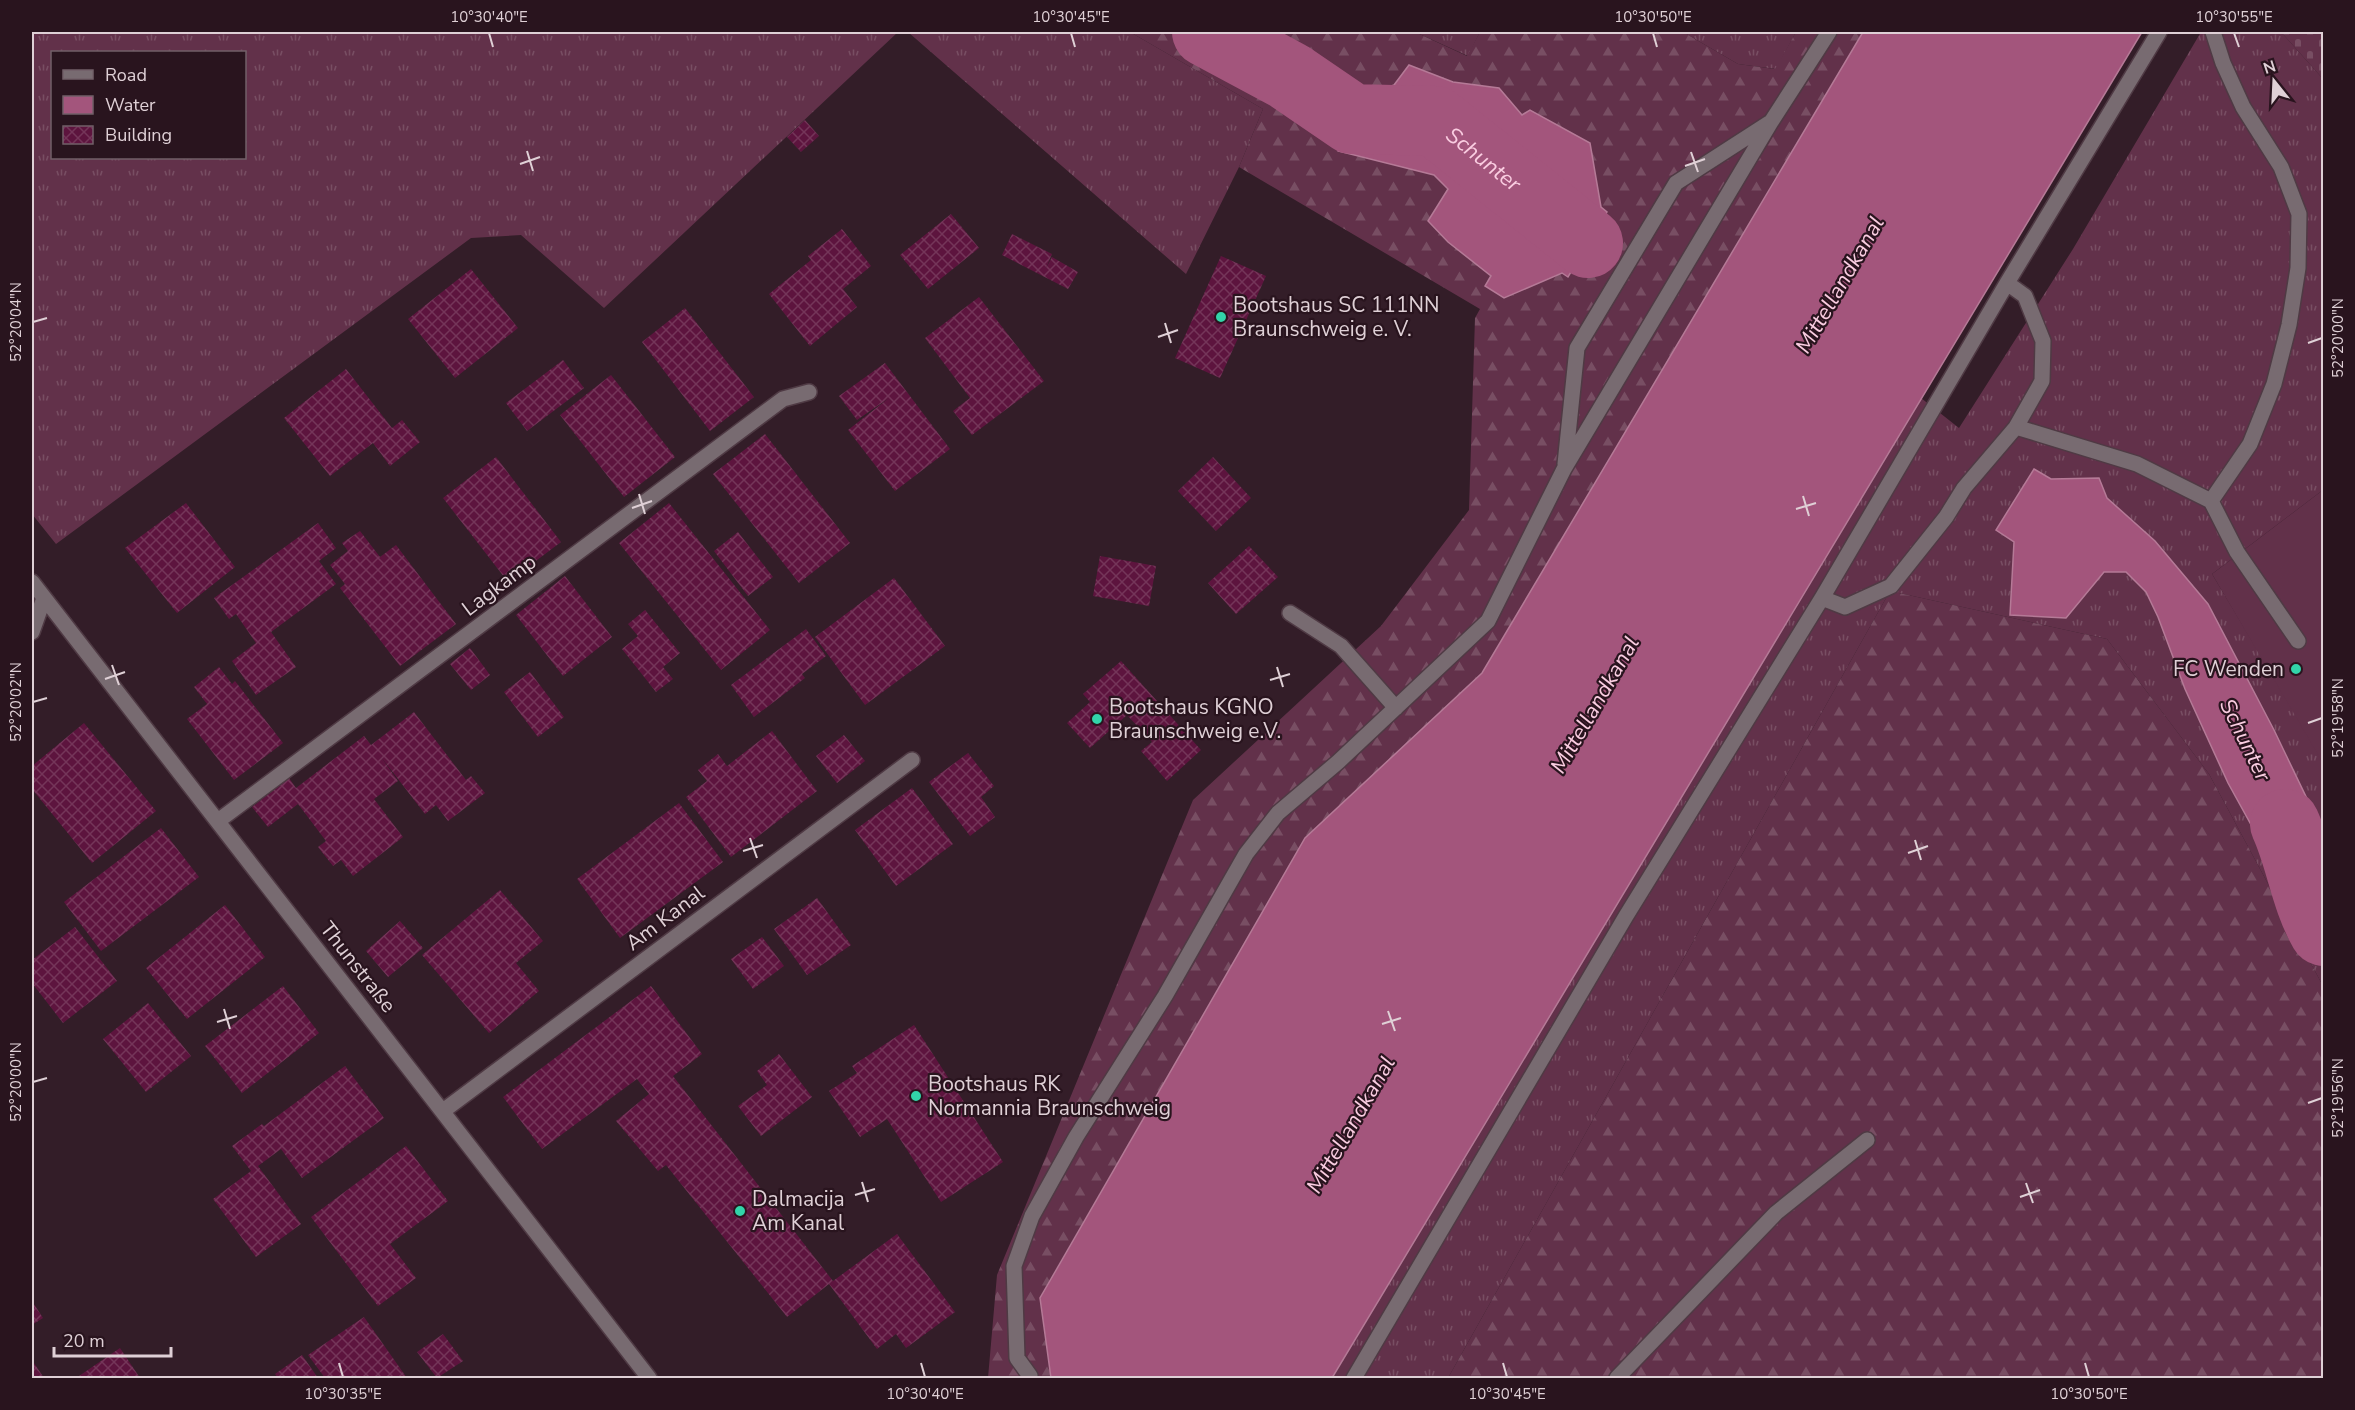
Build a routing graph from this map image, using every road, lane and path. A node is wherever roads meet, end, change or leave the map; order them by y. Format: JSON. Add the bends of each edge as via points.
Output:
{"nodes":[{"id":1,"x":1829,"y":32,"type":"edge"},
{"id":2,"x":2159,"y":32,"type":"edge"},
{"id":3,"x":2213,"y":32,"type":"edge"},
{"id":4,"x":1771,"y":122,"type":"junction"},
{"id":5,"x":2007,"y":283,"type":"junction"},
{"id":6,"x":809,"y":392,"type":"dead end"},
{"id":7,"x":2016,"y":427,"type":"junction"},
{"id":8,"x":1564,"y":469,"type":"junction"},
{"id":9,"x":2211,"y":501,"type":"junction"},
{"id":10,"x":32,"y":582,"type":"edge"},
{"id":11,"x":44,"y":598,"type":"junction"},
{"id":12,"x":1822,"y":598,"type":"junction"},
{"id":13,"x":1290,"y":613,"type":"dead end"},
{"id":14,"x":32,"y":632,"type":"edge"},
{"id":15,"x":2298,"y":641,"type":"dead end"},
{"id":16,"x":1396,"y":708,"type":"junction"},
{"id":17,"x":912,"y":760,"type":"dead end"},
{"id":18,"x":218,"y":821,"type":"junction"},
{"id":19,"x":443,"y":1111,"type":"junction"},
{"id":20,"x":1867,"y":1140,"type":"dead end"},
{"id":21,"x":649,"y":1378,"type":"edge"},
{"id":22,"x":1030,"y":1378,"type":"edge"},
{"id":23,"x":1354,"y":1378,"type":"edge"},
{"id":24,"x":1617,"y":1378,"type":"edge"}],
"edges":[{"from":1,"to":4,"type":"street"},
{"from":2,"to":5,"type":"street"},
{"from":3,"to":9,"type":"street","via":[[2243,107],[2281,167],[2299,214],[2298,268],[2274,384],[2250,444]]},
{"from":4,"to":8,"type":"street"},
{"from":4,"to":8,"type":"street","via":[[1676,183],[1670,192],[1577,348]]},
{"from":5,"to":7,"type":"street","via":[[2025,296],[2043,341],[2042,381]]},
{"from":5,"to":12,"type":"street"},
{"from":6,"to":18,"type":"street","name":"Lagkamp","via":[[783,399]]},
{"from":7,"to":9,"type":"street","via":[[2137,464]]},
{"from":7,"to":12,"type":"street","via":[[1964,488],[1891,586],[1845,607]]},
{"from":8,"to":16,"type":"street","via":[[1488,621]]},
{"from":9,"to":15,"type":"street","via":[[2237,552]]},
{"from":10,"to":11,"type":"street","name":"Thunstraße"},
{"from":11,"to":14,"type":"street"},
{"from":11,"to":18,"type":"street","name":"Thunstraße"},
{"from":12,"to":23,"type":"street","via":[[1626,916]]},
{"from":13,"to":16,"type":"street","via":[[1341,646]]},
{"from":16,"to":22,"type":"street","via":[[1278,813],[1246,854],[1032,1216],[1014,1266],[1017,1358]]},
{"from":17,"to":19,"type":"street","name":"Am Kanal"},
{"from":18,"to":19,"type":"street","name":"Thunstraße"},
{"from":19,"to":21,"type":"street","name":"Thunstraße"},
{"from":20,"to":24,"type":"street","via":[[1776,1213]]}]}
